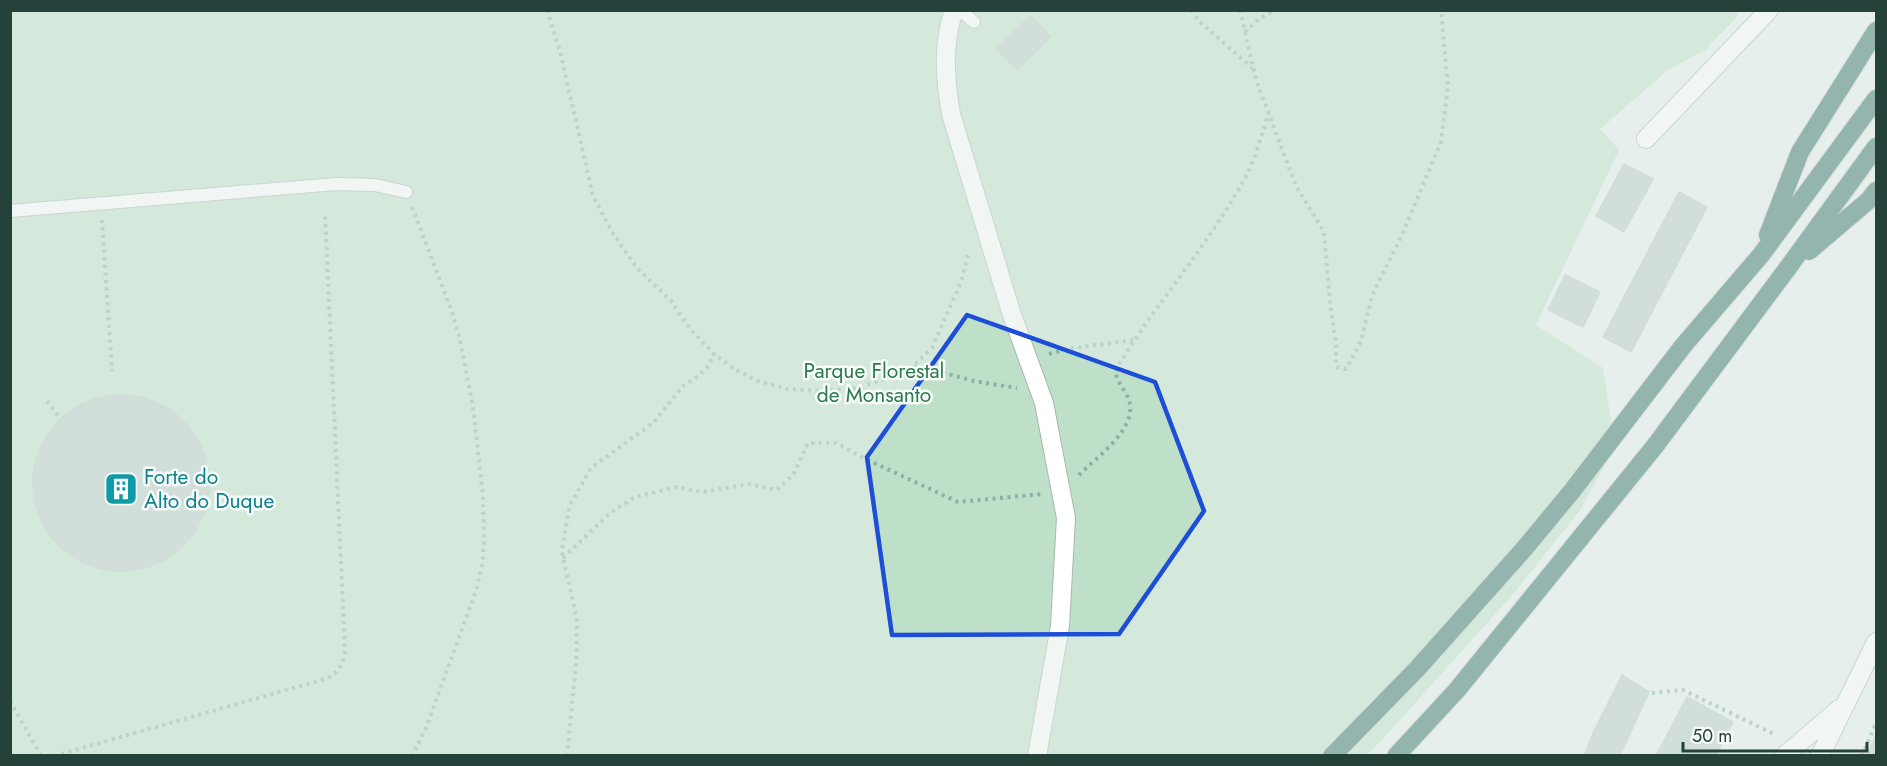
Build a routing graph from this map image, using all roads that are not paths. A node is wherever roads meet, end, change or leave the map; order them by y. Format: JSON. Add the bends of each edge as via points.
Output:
{"nodes":[{"id":1,"x":954,"y":10,"type":"edge"},
{"id":2,"x":960,"y":10,"type":"edge"},
{"id":3,"x":1769,"y":10,"type":"edge"},
{"id":4,"x":974,"y":22,"type":"dead end"},
{"id":5,"x":1876,"y":31,"type":"edge"},
{"id":6,"x":1876,"y":99,"type":"edge"},
{"id":7,"x":1647,"y":139,"type":"dead end"},
{"id":8,"x":1876,"y":147,"type":"edge"},
{"id":9,"x":1876,"y":191,"type":"edge"},
{"id":10,"x":406,"y":192,"type":"road end"},
{"id":11,"x":10,"y":211,"type":"edge"},
{"id":12,"x":1761,"y":255,"type":"junction"},
{"id":13,"x":1787,"y":270,"type":"junction"},
{"id":14,"x":1876,"y":642,"type":"edge"},
{"id":15,"x":1843,"y":706,"type":"junction"},
{"id":16,"x":1790,"y":750,"type":"edge"},
{"id":17,"x":1037,"y":756,"type":"edge"},
{"id":18,"x":1332,"y":756,"type":"edge"},
{"id":19,"x":1396,"y":756,"type":"edge"},
{"id":20,"x":1820,"y":756,"type":"edge"}],
"edges":[{"from":1,"to":17,"type":"street","via":[[946,39],[945,83],[951,114],[1012,315],[1044,403],[1066,518],[1060,626]]},
{"from":2,"to":4,"type":"lane"},
{"from":3,"to":7,"type":"street"},
{"from":5,"to":12,"type":"highway","via":[[1800,152]]},
{"from":6,"to":12,"type":"highway"},
{"from":8,"to":13,"type":"highway"},
{"from":9,"to":13,"type":"highway"},
{"from":10,"to":11,"type":"lane","via":[[375,185],[336,184]]},
{"from":12,"to":18,"type":"highway","via":[[1683,346],[1524,549],[1417,669]]},
{"from":13,"to":19,"type":"highway","via":[[1640,464],[1457,690]]},
{"from":14,"to":15,"type":"street"},
{"from":15,"to":16,"type":"street"},
{"from":15,"to":20,"type":"street"}]}
